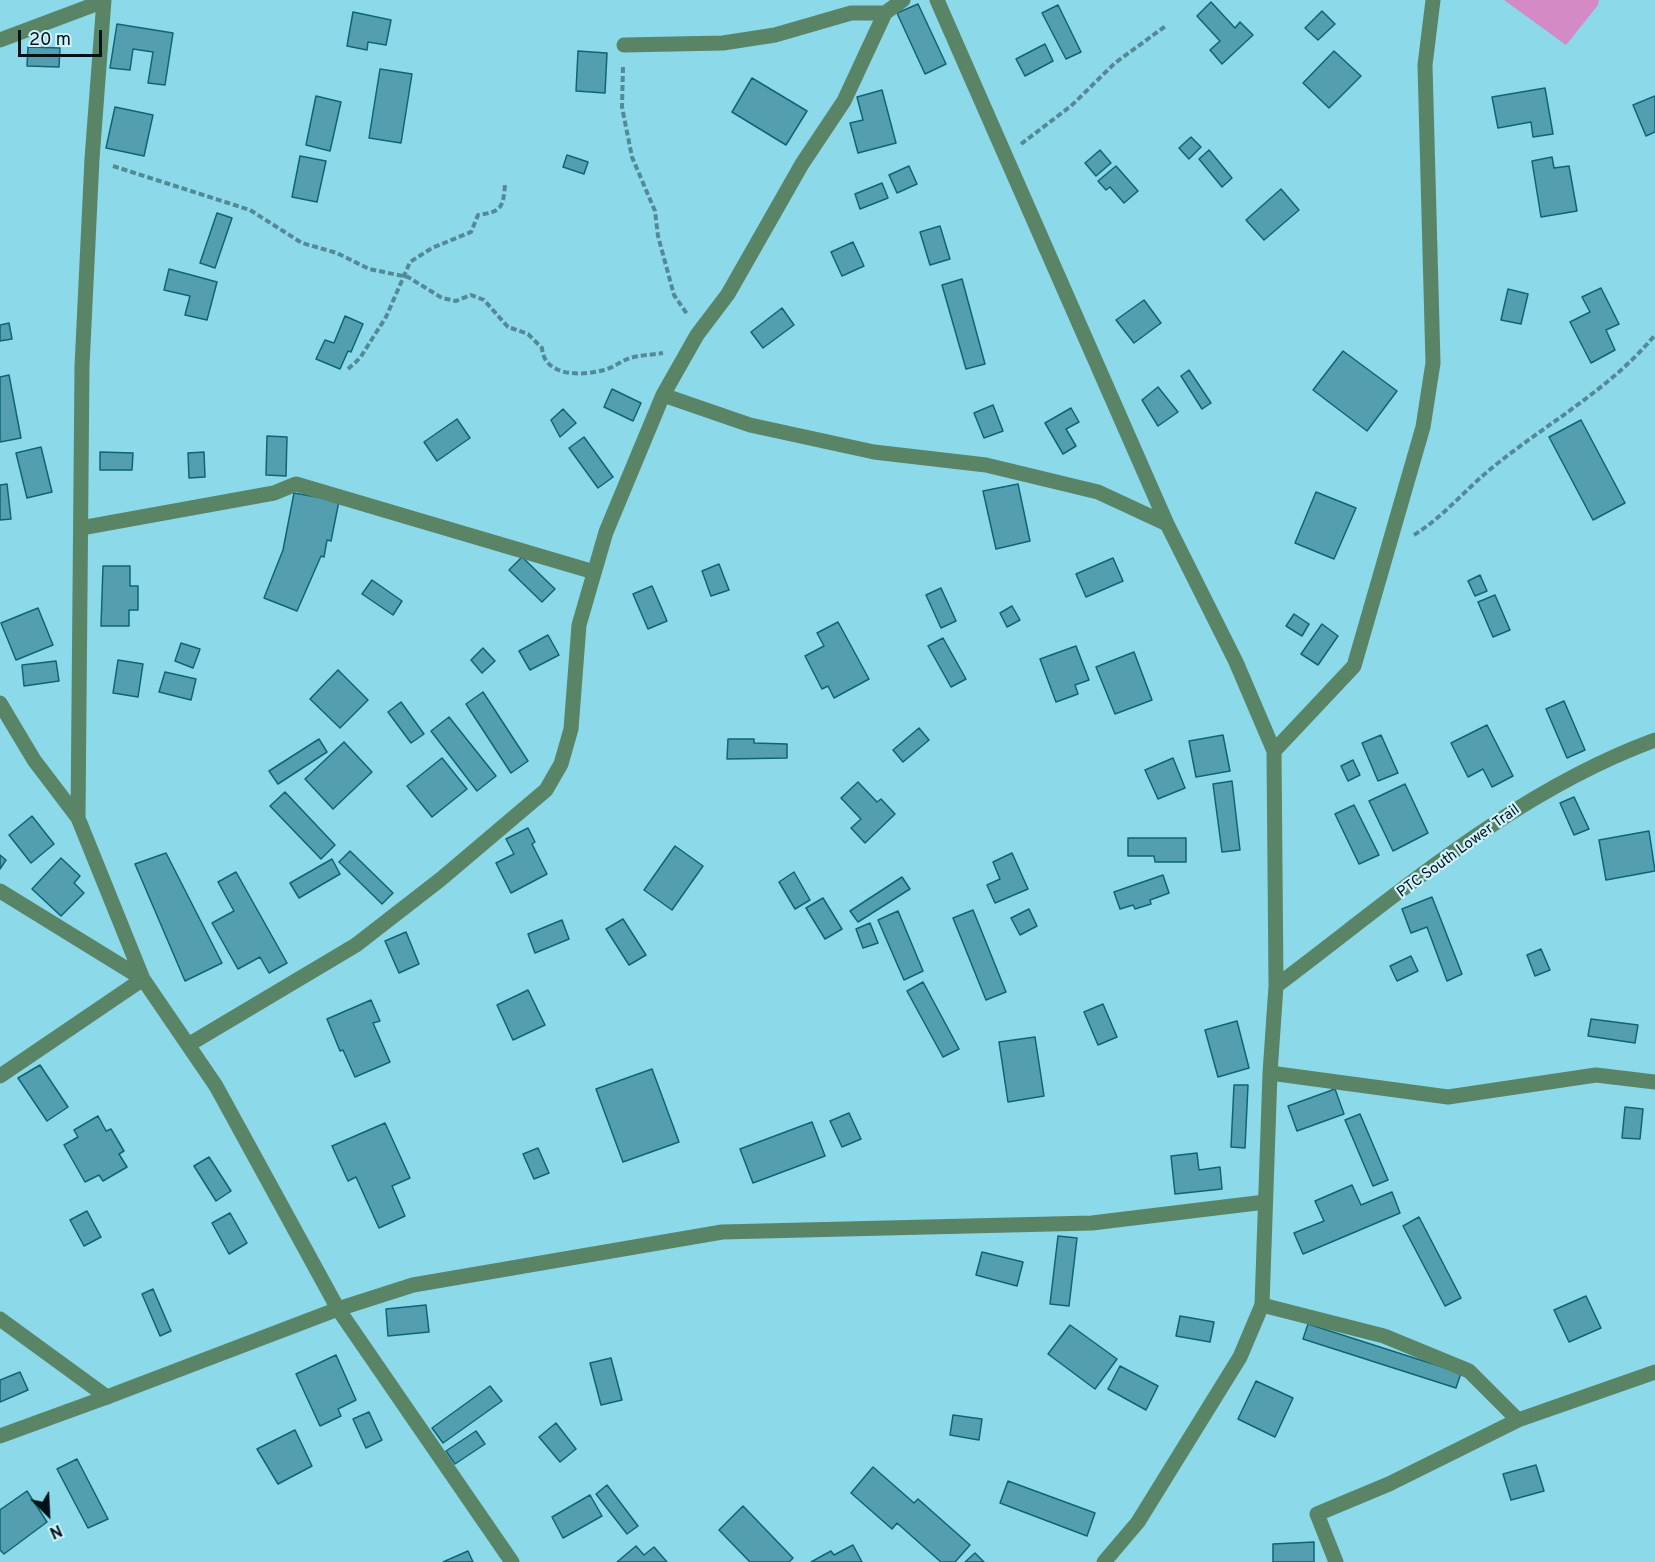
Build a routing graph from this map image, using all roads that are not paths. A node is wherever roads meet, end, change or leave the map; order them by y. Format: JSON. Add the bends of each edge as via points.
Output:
{"nodes":[{"id":1,"x":903,"y":0,"type":"edge"},
{"id":2,"x":937,"y":0,"type":"edge"},
{"id":3,"x":1433,"y":0,"type":"edge"},
{"id":4,"x":104,"y":1,"type":"edge"},
{"id":5,"x":885,"y":13,"type":"junction"},
{"id":6,"x":0,"y":40,"type":"edge"},
{"id":7,"x":624,"y":45,"type":"road end"},
{"id":8,"x":663,"y":395,"type":"junction"},
{"id":9,"x":1167,"y":524,"type":"junction"},
{"id":10,"x":81,"y":528,"type":"junction"},
{"id":11,"x":594,"y":572,"type":"junction"},
{"id":12,"x":0,"y":703,"type":"edge"},
{"id":13,"x":1655,"y":740,"type":"edge"},
{"id":14,"x":1274,"y":751,"type":"junction"},
{"id":15,"x":78,"y":818,"type":"junction"},
{"id":16,"x":0,"y":891,"type":"edge"},
{"id":17,"x":143,"y":979,"type":"junction"},
{"id":18,"x":1276,"y":986,"type":"junction"},
{"id":19,"x":188,"y":1045,"type":"junction"},
{"id":20,"x":1269,"y":1072,"type":"junction"},
{"id":21,"x":0,"y":1076,"type":"edge"},
{"id":22,"x":1655,"y":1082,"type":"edge"},
{"id":23,"x":1265,"y":1202,"type":"junction"},
{"id":24,"x":1262,"y":1305,"type":"junction"},
{"id":25,"x":338,"y":1309,"type":"junction"},
{"id":26,"x":0,"y":1319,"type":"edge"},
{"id":27,"x":1655,"y":1371,"type":"edge"},
{"id":28,"x":107,"y":1397,"type":"junction"},
{"id":29,"x":1518,"y":1420,"type":"junction"},
{"id":30,"x":0,"y":1436,"type":"edge"},
{"id":31,"x":512,"y":1562,"type":"edge"},
{"id":32,"x":1104,"y":1562,"type":"edge"},
{"id":33,"x":1336,"y":1562,"type":"edge"}],
"edges":[{"from":1,"to":5,"type":"street"},
{"from":2,"to":9,"type":"street"},
{"from":3,"to":14,"type":"street","via":[[1425,65],[1433,363],[1423,427],[1354,666]]},
{"from":4,"to":6,"type":"street"},
{"from":4,"to":10,"type":"street","via":[[82,366]]},
{"from":5,"to":7,"type":"street","via":[[851,13],[775,35],[723,43]]},
{"from":5,"to":8,"type":"street","via":[[844,101]]},
{"from":8,"to":9,"type":"street","via":[[750,425],[874,452],[986,465],[1098,492]]},
{"from":8,"to":11,"type":"street","via":[[606,532]]},
{"from":9,"to":14,"type":"street","via":[[1236,662]]},
{"from":10,"to":11,"type":"street","via":[[274,493],[296,484]]},
{"from":10,"to":15,"type":"street"},
{"from":11,"to":19,"type":"street","via":[[579,625],[571,729],[561,764],[546,790],[356,945]]},
{"from":12,"to":15,"type":"street","via":[[33,760]]},
{"from":13,"to":18,"type":"street","name":"PTC South Lower Trail","via":[[1614,755],[1494,824]]},
{"from":14,"to":18,"type":"street"},
{"from":15,"to":17,"type":"street"},
{"from":16,"to":17,"type":"street"},
{"from":17,"to":19,"type":"street"},
{"from":17,"to":21,"type":"street"},
{"from":18,"to":20,"type":"street"},
{"from":19,"to":25,"type":"street","via":[[216,1086]]},
{"from":20,"to":22,"type":"street","via":[[1448,1097],[1596,1075]]},
{"from":20,"to":23,"type":"street"},
{"from":23,"to":24,"type":"street"},
{"from":23,"to":25,"type":"street","via":[[1092,1224],[722,1232],[413,1285]]},
{"from":24,"to":29,"type":"street","via":[[1384,1336],[1469,1371]]},
{"from":24,"to":32,"type":"street","via":[[1240,1357],[1138,1522]]},
{"from":25,"to":28,"type":"street"},
{"from":25,"to":31,"type":"street"},
{"from":26,"to":28,"type":"street"},
{"from":27,"to":29,"type":"street"},
{"from":28,"to":30,"type":"street"},
{"from":29,"to":33,"type":"street","via":[[1389,1484],[1317,1514]]}]}
